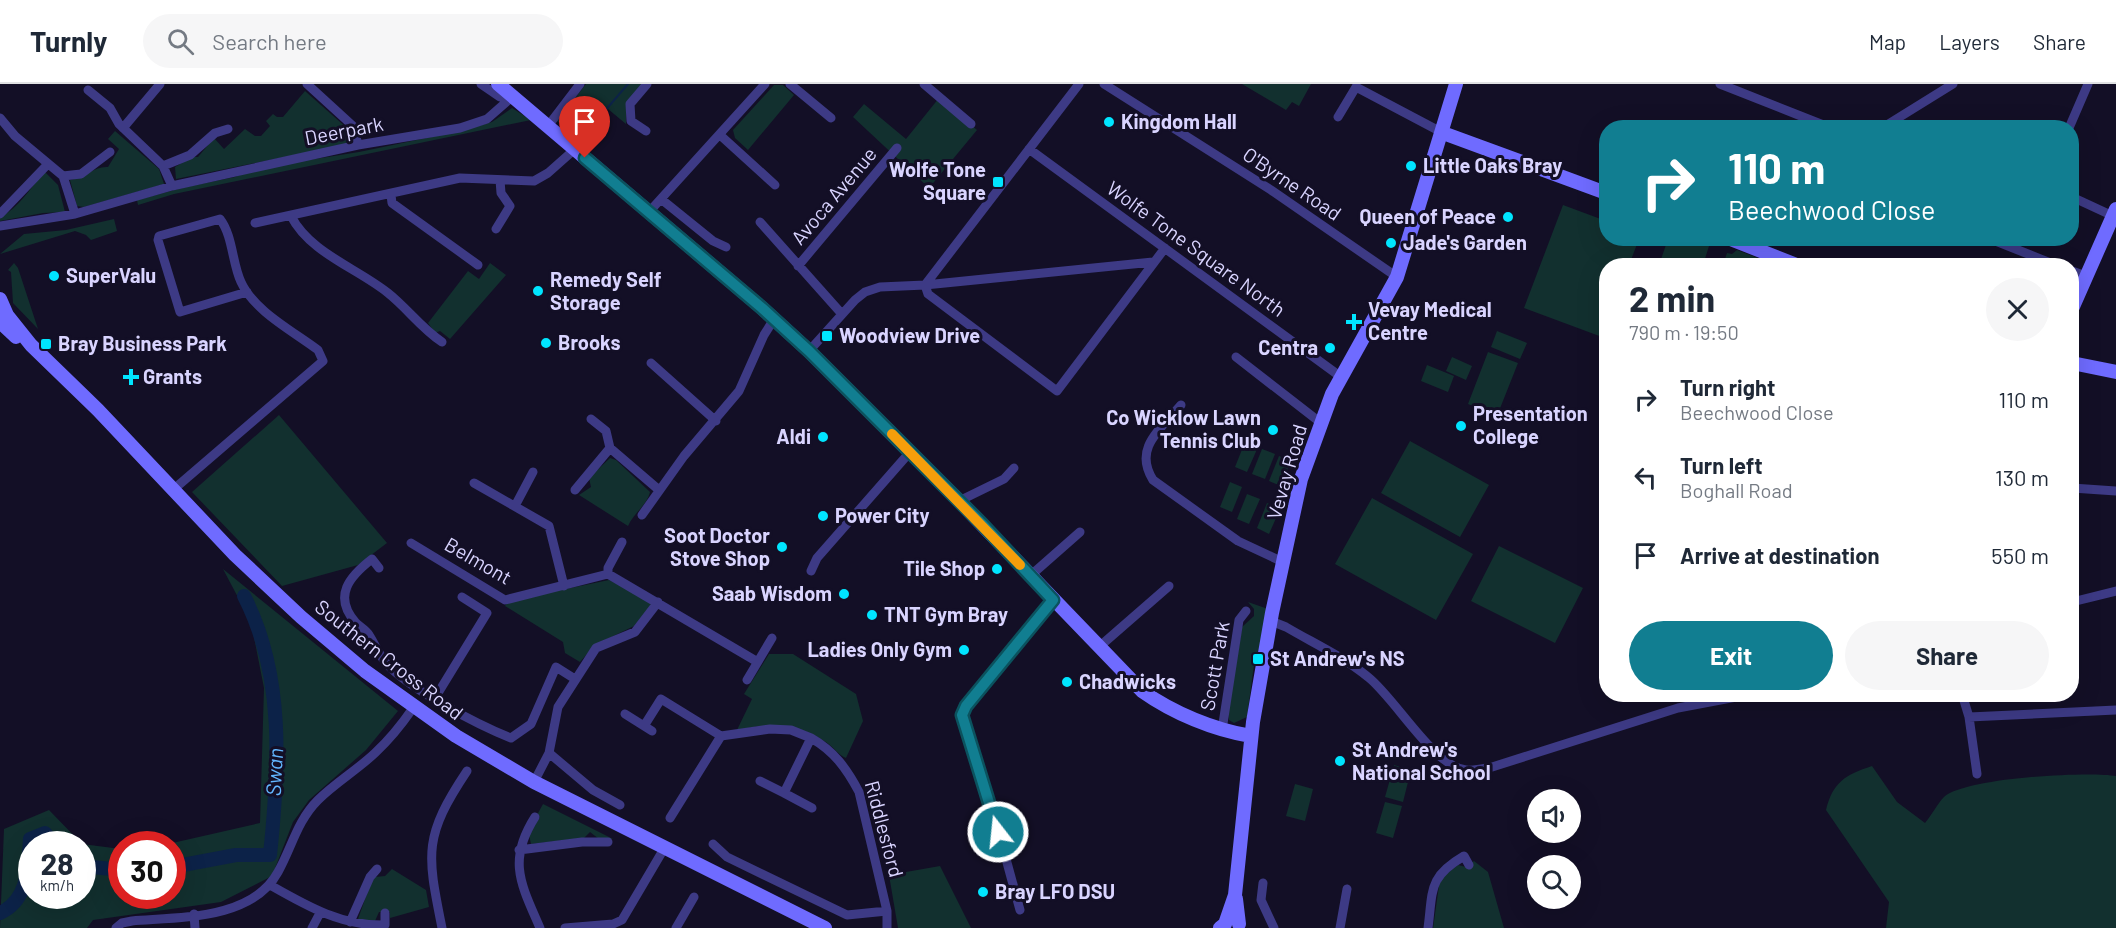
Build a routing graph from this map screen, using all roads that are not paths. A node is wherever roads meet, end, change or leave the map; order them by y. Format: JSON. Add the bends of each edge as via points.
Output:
{"nodes":[{"id":1,"x":160,"y":84,"type":"edge"},
{"id":2,"x":307,"y":84,"type":"edge"},
{"id":3,"x":481,"y":84,"type":"edge"},
{"id":4,"x":580,"y":84,"type":"edge"},
{"id":5,"x":647,"y":84,"type":"edge"},
{"id":6,"x":765,"y":84,"type":"edge"},
{"id":7,"x":790,"y":84,"type":"edge"},
{"id":8,"x":924,"y":84,"type":"edge"},
{"id":9,"x":1079,"y":84,"type":"edge"},
{"id":10,"x":1104,"y":84,"type":"edge"},
{"id":11,"x":1456,"y":84,"type":"edge"},
{"id":12,"x":1720,"y":84,"type":"edge"},
{"id":13,"x":1953,"y":84,"type":"edge"},
{"id":14,"x":2088,"y":84,"type":"edge"},
{"id":15,"x":88,"y":90,"type":"dead end"},
{"id":16,"x":504,"y":92,"type":"edge"},
{"id":17,"x":1338,"y":117,"type":"dead end"},
{"id":18,"x":0,"y":118,"type":"edge"},
{"id":19,"x":831,"y":118,"type":"dead end"},
{"id":20,"x":1812,"y":120,"type":"edge"},
{"id":21,"x":1895,"y":120,"type":"edge"},
{"id":22,"x":2072,"y":120,"type":"edge"},
{"id":23,"x":971,"y":124,"type":"dead end"},
{"id":24,"x":548,"y":126,"type":"junction"},
{"id":25,"x":123,"y":128,"type":"junction"},
{"id":26,"x":228,"y":129,"type":"dead end"},
{"id":27,"x":646,"y":131,"type":"dead end"},
{"id":28,"x":1443,"y":133,"type":"junction"},
{"id":29,"x":720,"y":135,"type":"junction"},
{"id":30,"x":358,"y":145,"type":"junction"},
{"id":31,"x":897,"y":148,"type":"dead end"},
{"id":32,"x":576,"y":149,"type":"junction"},
{"id":33,"x":1029,"y":149,"type":"junction"},
{"id":34,"x":110,"y":152,"type":"dead end"},
{"id":35,"x":47,"y":165,"type":"junction"},
{"id":36,"x":163,"y":166,"type":"junction"},
{"id":37,"x":63,"y":176,"type":"junction"},
{"id":38,"x":500,"y":180,"type":"junction"},
{"id":39,"x":775,"y":185,"type":"dead end"},
{"id":40,"x":172,"y":186,"type":"junction"},
{"id":41,"x":1599,"y":190,"type":"edge"},
{"id":42,"x":391,"y":195,"type":"junction"},
{"id":43,"x":661,"y":199,"type":"junction"},
{"id":44,"x":2079,"y":200,"type":"edge"},
{"id":45,"x":649,"y":212,"type":"junction"},
{"id":46,"x":2114,"y":213,"type":"edge"},
{"id":47,"x":0,"y":214,"type":"edge"},
{"id":48,"x":75,"y":214,"type":"junction"},
{"id":49,"x":291,"y":216,"type":"junction"},
{"id":50,"x":760,"y":222,"type":"dead end"},
{"id":51,"x":255,"y":223,"type":"dead end"},
{"id":52,"x":0,"y":226,"type":"edge"},
{"id":53,"x":496,"y":229,"type":"dead end"},
{"id":54,"x":1748,"y":246,"type":"edge"},
{"id":55,"x":2008,"y":246,"type":"edge"},
{"id":56,"x":726,"y":247,"type":"dead end"},
{"id":57,"x":1165,"y":248,"type":"junction"},
{"id":58,"x":1779,"y":258,"type":"edge"},
{"id":59,"x":2038,"y":258,"type":"edge"},
{"id":60,"x":1154,"y":262,"type":"junction"},
{"id":61,"x":478,"y":265,"type":"dead end"},
{"id":62,"x":798,"y":266,"type":"junction"},
{"id":63,"x":2079,"y":274,"type":"edge"},
{"id":64,"x":2086,"y":276,"type":"junction"},
{"id":65,"x":1397,"y":277,"type":"junction"},
{"id":66,"x":0,"y":288,"type":"edge"},
{"id":67,"x":926,"y":290,"type":"junction"},
{"id":68,"x":247,"y":292,"type":"junction"},
{"id":69,"x":2079,"y":292,"type":"edge"},
{"id":70,"x":0,"y":299,"type":"edge"},
{"id":71,"x":841,"y":313,"type":"junction"},
{"id":72,"x":774,"y":319,"type":"junction"},
{"id":73,"x":0,"y":322,"type":"edge"},
{"id":74,"x":442,"y":342,"type":"dead end"},
{"id":75,"x":31,"y":345,"type":"junction"},
{"id":76,"x":809,"y":351,"type":"junction"},
{"id":77,"x":1236,"y":357,"type":"dead end"},
{"id":78,"x":651,"y":363,"type":"dead end"},
{"id":79,"x":2079,"y":364,"type":"edge"},
{"id":80,"x":2116,"y":372,"type":"edge"},
{"id":81,"x":1341,"y":377,"type":"junction"},
{"id":82,"x":1181,"y":405,"type":"dead end"},
{"id":83,"x":591,"y":419,"type":"dead end"},
{"id":84,"x":716,"y":421,"type":"junction"},
{"id":85,"x":1321,"y":423,"type":"junction"},
{"id":86,"x":610,"y":448,"type":"junction"},
{"id":87,"x":910,"y":452,"type":"junction"},
{"id":88,"x":1014,"y":468,"type":"dead end"},
{"id":89,"x":533,"y":472,"type":"dead end"},
{"id":90,"x":474,"y":483,"type":"dead end"},
{"id":91,"x":2079,"y":488,"type":"edge"},
{"id":92,"x":174,"y":489,"type":"junction"},
{"id":93,"x":575,"y":490,"type":"dead end"},
{"id":94,"x":659,"y":490,"type":"junction"},
{"id":95,"x":2116,"y":491,"type":"edge"},
{"id":96,"x":959,"y":501,"type":"junction"},
{"id":97,"x":514,"y":506,"type":"junction"},
{"id":98,"x":642,"y":515,"type":"dead end"},
{"id":99,"x":1080,"y":532,"type":"dead end"},
{"id":100,"x":622,"y":542,"type":"dead end"},
{"id":101,"x":411,"y":543,"type":"dead end"},
{"id":102,"x":1283,"y":562,"type":"junction"},
{"id":103,"x":380,"y":568,"type":"dead end"},
{"id":104,"x":811,"y":571,"type":"dead end"},
{"id":105,"x":608,"y":574,"type":"junction"},
{"id":106,"x":1030,"y":576,"type":"junction"},
{"id":107,"x":1168,"y":585,"type":"dead end"},
{"id":108,"x":564,"y":586,"type":"junction"},
{"id":109,"x":2116,"y":591,"type":"edge"},
{"id":110,"x":462,"y":597,"type":"dead end"},
{"id":111,"x":1053,"y":600,"type":"junction"},
{"id":112,"x":2079,"y":600,"type":"edge"},
{"id":113,"x":658,"y":602,"type":"junction"},
{"id":114,"x":1245,"y":610,"type":"dead end"},
{"id":115,"x":1271,"y":621,"type":"junction"},
{"id":116,"x":771,"y":638,"type":"dead end"},
{"id":117,"x":1099,"y":647,"type":"junction"},
{"id":118,"x":561,"y":658,"type":"dead end"},
{"id":119,"x":756,"y":661,"type":"junction"},
{"id":120,"x":556,"y":667,"type":"junction"},
{"id":121,"x":575,"y":679,"type":"junction"},
{"id":122,"x":747,"y":680,"type":"dead end"},
{"id":123,"x":435,"y":698,"type":"junction"},
{"id":124,"x":1710,"y":702,"type":"edge"},
{"id":125,"x":1964,"y":702,"type":"edge"},
{"id":126,"x":413,"y":708,"type":"junction"},
{"id":127,"x":2116,"y":710,"type":"edge"},
{"id":128,"x":625,"y":714,"type":"dead end"},
{"id":129,"x":1969,"y":717,"type":"junction"},
{"id":130,"x":1222,"y":730,"type":"junction"},
{"id":131,"x":721,"y":736,"type":"junction"},
{"id":132,"x":1251,"y":736,"type":"junction"},
{"id":133,"x":811,"y":738,"type":"junction"},
{"id":134,"x":549,"y":753,"type":"junction"},
{"id":135,"x":467,"y":771,"type":"dead end"},
{"id":136,"x":1977,"y":774,"type":"dead end"},
{"id":137,"x":760,"y":781,"type":"dead end"},
{"id":138,"x":534,"y":782,"type":"junction"},
{"id":139,"x":784,"y":793,"type":"junction"},
{"id":140,"x":620,"y":804,"type":"dead end"},
{"id":141,"x":812,"y":808,"type":"dead end"},
{"id":142,"x":535,"y":817,"type":"dead end"},
{"id":143,"x":670,"y":818,"type":"dead end"},
{"id":144,"x":608,"y":842,"type":"dead end"},
{"id":145,"x":713,"y":844,"type":"dead end"},
{"id":146,"x":665,"y":847,"type":"junction"},
{"id":147,"x":519,"y":850,"type":"junction"},
{"id":148,"x":1469,"y":865,"type":"dead end"},
{"id":149,"x":377,"y":869,"type":"dead end"},
{"id":150,"x":1263,"y":883,"type":"dead end"},
{"id":151,"x":270,"y":885,"type":"junction"},
{"id":152,"x":1347,"y":889,"type":"dead end"},
{"id":153,"x":1235,"y":895,"type":"junction"},
{"id":154,"x":694,"y":897,"type":"dead end"},
{"id":155,"x":1020,"y":910,"type":"dead end"},
{"id":156,"x":887,"y":911,"type":"junction"},
{"id":157,"x":320,"y":913,"type":"junction"},
{"id":158,"x":385,"y":913,"type":"dead end"},
{"id":159,"x":194,"y":914,"type":"junction"},
{"id":160,"x":350,"y":922,"type":"junction"},
{"id":161,"x":613,"y":926,"type":"edge"},
{"id":162,"x":1222,"y":926,"type":"edge"},
{"id":163,"x":1241,"y":926,"type":"edge"},
{"id":164,"x":116,"y":928,"type":"edge"},
{"id":165,"x":195,"y":928,"type":"edge"},
{"id":166,"x":312,"y":928,"type":"edge"},
{"id":167,"x":442,"y":928,"type":"edge"},
{"id":168,"x":540,"y":928,"type":"edge"},
{"id":169,"x":565,"y":928,"type":"edge"},
{"id":170,"x":676,"y":928,"type":"edge"},
{"id":171,"x":825,"y":928,"type":"edge"},
{"id":172,"x":887,"y":928,"type":"edge"},
{"id":173,"x":1275,"y":928,"type":"edge"},
{"id":174,"x":1340,"y":928,"type":"edge"},
{"id":175,"x":1428,"y":928,"type":"edge"}],
"edges":[{"from":1,"to":25,"type":"street"},
{"from":2,"to":30,"type":"street","via":[[353,126]]},
{"from":3,"to":16,"type":"street"},
{"from":4,"to":24,"type":"street"},
{"from":5,"to":27,"type":"street","via":[[630,104],[631,121]]},
{"from":6,"to":29,"type":"street"},
{"from":7,"to":19,"type":"street"},
{"from":8,"to":23,"type":"street"},
{"from":9,"to":33,"type":"street"},
{"from":10,"to":65,"type":"street","name":"O'Byrne Road"},
{"from":11,"to":28,"type":"main road","name":"Vevay Road"},
{"from":12,"to":20,"type":"street"},
{"from":13,"to":21,"type":"street"},
{"from":14,"to":22,"type":"street"},
{"from":15,"to":25,"type":"street","via":[[110,108]]},
{"from":16,"to":24,"type":"main road"},
{"from":16,"to":30,"type":"street","name":"Deerpark","via":[[487,119],[460,128]]},
{"from":17,"to":28,"type":"street","via":[[1356,87]]},
{"from":18,"to":35,"type":"street"},
{"from":24,"to":32,"type":"main road"},
{"from":25,"to":36,"type":"street"},
{"from":26,"to":36,"type":"street","via":[[215,133],[190,155]]},
{"from":28,"to":41,"type":"main road"},
{"from":28,"to":65,"type":"main road","name":"Vevay Road"},
{"from":29,"to":39,"type":"street"},
{"from":29,"to":43,"type":"street"},
{"from":30,"to":40,"type":"street","name":"Deerpark"},
{"from":31,"to":62,"type":"street","name":"Avoca Avenue"},
{"from":32,"to":38,"type":"street","via":[[538,179]]},
{"from":32,"to":45,"type":"main road"},
{"from":33,"to":57,"type":"street","name":"Wolfe Tone Square North"},
{"from":33,"to":67,"type":"street"},
{"from":34,"to":37,"type":"street","via":[[81,174]]},
{"from":35,"to":37,"type":"street"},
{"from":35,"to":47,"type":"street"},
{"from":36,"to":40,"type":"street"},
{"from":37,"to":48,"type":"street"},
{"from":38,"to":42,"type":"street","via":[[460,178]]},
{"from":38,"to":53,"type":"street","via":[[501,192],[510,206]]},
{"from":40,"to":48,"type":"street","name":"Deerpark"},
{"from":42,"to":49,"type":"street"},
{"from":42,"to":61,"type":"street","via":[[392,203]]},
{"from":43,"to":45,"type":"street"},
{"from":43,"to":56,"type":"street"},
{"from":44,"to":46,"type":"street"},
{"from":45,"to":72,"type":"main road"},
{"from":46,"to":64,"type":"main road"},
{"from":48,"to":52,"type":"street","name":"Deerpark"},
{"from":49,"to":51,"type":"street"},
{"from":49,"to":74,"type":"street","via":[[296,227],[388,293]]},
{"from":50,"to":62,"type":"street","name":"Avoca Avenue"},
{"from":54,"to":58,"type":"main road"},
{"from":55,"to":59,"type":"street"},
{"from":57,"to":60,"type":"street"},
{"from":57,"to":81,"type":"street","name":"Wolfe Tone Square North"},
{"from":60,"to":67,"type":"street"},
{"from":60,"to":67,"type":"street","via":[[1057,392]]},
{"from":62,"to":71,"type":"street","name":"Avoca Avenue"},
{"from":63,"to":64,"type":"street"},
{"from":64,"to":69,"type":"main road"},
{"from":65,"to":81,"type":"main road","name":"Vevay Road"},
{"from":66,"to":70,"type":"main road","name":"Southern Cross Road"},
{"from":67,"to":71,"type":"street","via":[[888,286],[865,292]]},
{"from":68,"to":68,"type":"street","via":[[220,219],[159,236],[180,312]]},
{"from":68,"to":92,"type":"street","via":[[318,350],[323,361]]},
{"from":70,"to":75,"type":"main road","name":"Southern Cross Road"},
{"from":71,"to":76,"type":"street"},
{"from":72,"to":76,"type":"main road"},
{"from":72,"to":84,"type":"street","via":[[740,391]]},
{"from":73,"to":75,"type":"main road","name":"Southern Cross Road"},
{"from":75,"to":92,"type":"main road","name":"Southern Cross Road"},
{"from":76,"to":87,"type":"main road"},
{"from":77,"to":85,"type":"street"},
{"from":78,"to":84,"type":"street"},
{"from":79,"to":80,"type":"main road"},
{"from":81,"to":85,"type":"main road","name":"Vevay Road"},
{"from":82,"to":102,"type":"street","via":[[1144,456],[1144,466],[1153,480],[1238,541]]},
{"from":83,"to":86,"type":"street","via":[[606,431]]},
{"from":84,"to":94,"type":"street"},
{"from":85,"to":102,"type":"main road","name":"Vevay Road","via":[[1301,479]]},
{"from":86,"to":93,"type":"street"},
{"from":86,"to":94,"type":"street"},
{"from":87,"to":96,"type":"main road"},
{"from":87,"to":104,"type":"street"},
{"from":88,"to":96,"type":"street","via":[[1004,479]]},
{"from":89,"to":97,"type":"street"},
{"from":90,"to":97,"type":"street"},
{"from":91,"to":95,"type":"street"},
{"from":92,"to":126,"type":"main road","name":"Southern Cross Road","via":[[294,611]]},
{"from":94,"to":98,"type":"street"},
{"from":96,"to":106,"type":"main road"},
{"from":97,"to":108,"type":"street","via":[[549,526]]},
{"from":99,"to":106,"type":"street"},
{"from":100,"to":105,"type":"street"},
{"from":101,"to":108,"type":"street","name":"Belmont","via":[[506,600]]},
{"from":102,"to":115,"type":"main road","name":"Vevay Road"},
{"from":103,"to":123,"type":"street","via":[[372,559],[352,574],[344,591],[346,608],[385,662]]},
{"from":105,"to":108,"type":"street","name":"Belmont"},
{"from":105,"to":113,"type":"street"},
{"from":106,"to":111,"type":"main road"},
{"from":107,"to":117,"type":"street"},
{"from":109,"to":112,"type":"street"},
{"from":110,"to":123,"type":"street","via":[[486,613]]},
{"from":111,"to":117,"type":"main road"},
{"from":111,"to":155,"type":"street","via":[[962,715]]},
{"from":113,"to":119,"type":"street"},
{"from":113,"to":121,"type":"street","via":[[635,632],[596,648]]},
{"from":114,"to":130,"type":"street","name":"Scott Park","via":[[1239,620]]},
{"from":115,"to":124,"type":"street","via":[[1368,676],[1392,699],[1427,744],[1450,764],[1466,770],[1511,761],[1678,708]]},
{"from":115,"to":132,"type":"main road","name":"Vevay Road"},
{"from":116,"to":119,"type":"street"},
{"from":117,"to":130,"type":"main road","via":[[1150,697]]},
{"from":118,"to":120,"type":"street"},
{"from":119,"to":122,"type":"street"},
{"from":120,"to":121,"type":"street"},
{"from":120,"to":123,"type":"street","via":[[531,724],[512,738]]},
{"from":121,"to":134,"type":"street","via":[[558,707]]},
{"from":125,"to":129,"type":"street"},
{"from":126,"to":138,"type":"main road","name":"Southern Cross Road"},
{"from":126,"to":151,"type":"street","via":[[374,754],[300,820]]},
{"from":127,"to":129,"type":"street"},
{"from":128,"to":131,"type":"street","via":[[648,728],[661,699]]},
{"from":129,"to":136,"type":"street"},
{"from":130,"to":132,"type":"main road"},
{"from":131,"to":133,"type":"street","name":"Riddlesford","via":[[770,729],[791,730]]},
{"from":131,"to":143,"type":"street"},
{"from":132,"to":153,"type":"main road","name":"Vevay Road"},
{"from":133,"to":139,"type":"street"},
{"from":133,"to":156,"type":"street","name":"Riddlesford","via":[[836,756],[859,792]]},
{"from":134,"to":138,"type":"street"},
{"from":134,"to":140,"type":"street","via":[[593,790]]},
{"from":135,"to":167,"type":"street","via":[[438,821],[432,841],[430,871]]},
{"from":137,"to":139,"type":"street"},
{"from":138,"to":146,"type":"main road","name":"Southern Cross Road"},
{"from":139,"to":141,"type":"street"},
{"from":142,"to":147,"type":"street"},
{"from":144,"to":147,"type":"street"},
{"from":145,"to":156,"type":"street","via":[[727,857],[847,915]]},
{"from":146,"to":161,"type":"street","via":[[629,910]]},
{"from":146,"to":171,"type":"main road","name":"Southern Cross Road"},
{"from":147,"to":168,"type":"street","via":[[522,886]]},
{"from":148,"to":175,"type":"street","via":[[1464,856],[1434,882]]},
{"from":149,"to":160,"type":"street"},
{"from":150,"to":173,"type":"street","via":[[1261,900]]},
{"from":151,"to":157,"type":"street"},
{"from":151,"to":159,"type":"street","via":[[232,908]]},
{"from":152,"to":174,"type":"street"},
{"from":153,"to":162,"type":"main road","name":"Vevay Road"},
{"from":153,"to":163,"type":"main road","name":"Vevay Road"},
{"from":154,"to":170,"type":"street"},
{"from":156,"to":172,"type":"street","name":"Riddlesford"},
{"from":157,"to":160,"type":"street"},
{"from":157,"to":166,"type":"street"},
{"from":158,"to":160,"type":"street","via":[[385,925]]},
{"from":159,"to":164,"type":"street","via":[[122,923]]},
{"from":159,"to":165,"type":"street"},
{"from":161,"to":169,"type":"street"},
{"from":162,"to":163,"type":"main road","name":"Vevay Road"}]}
